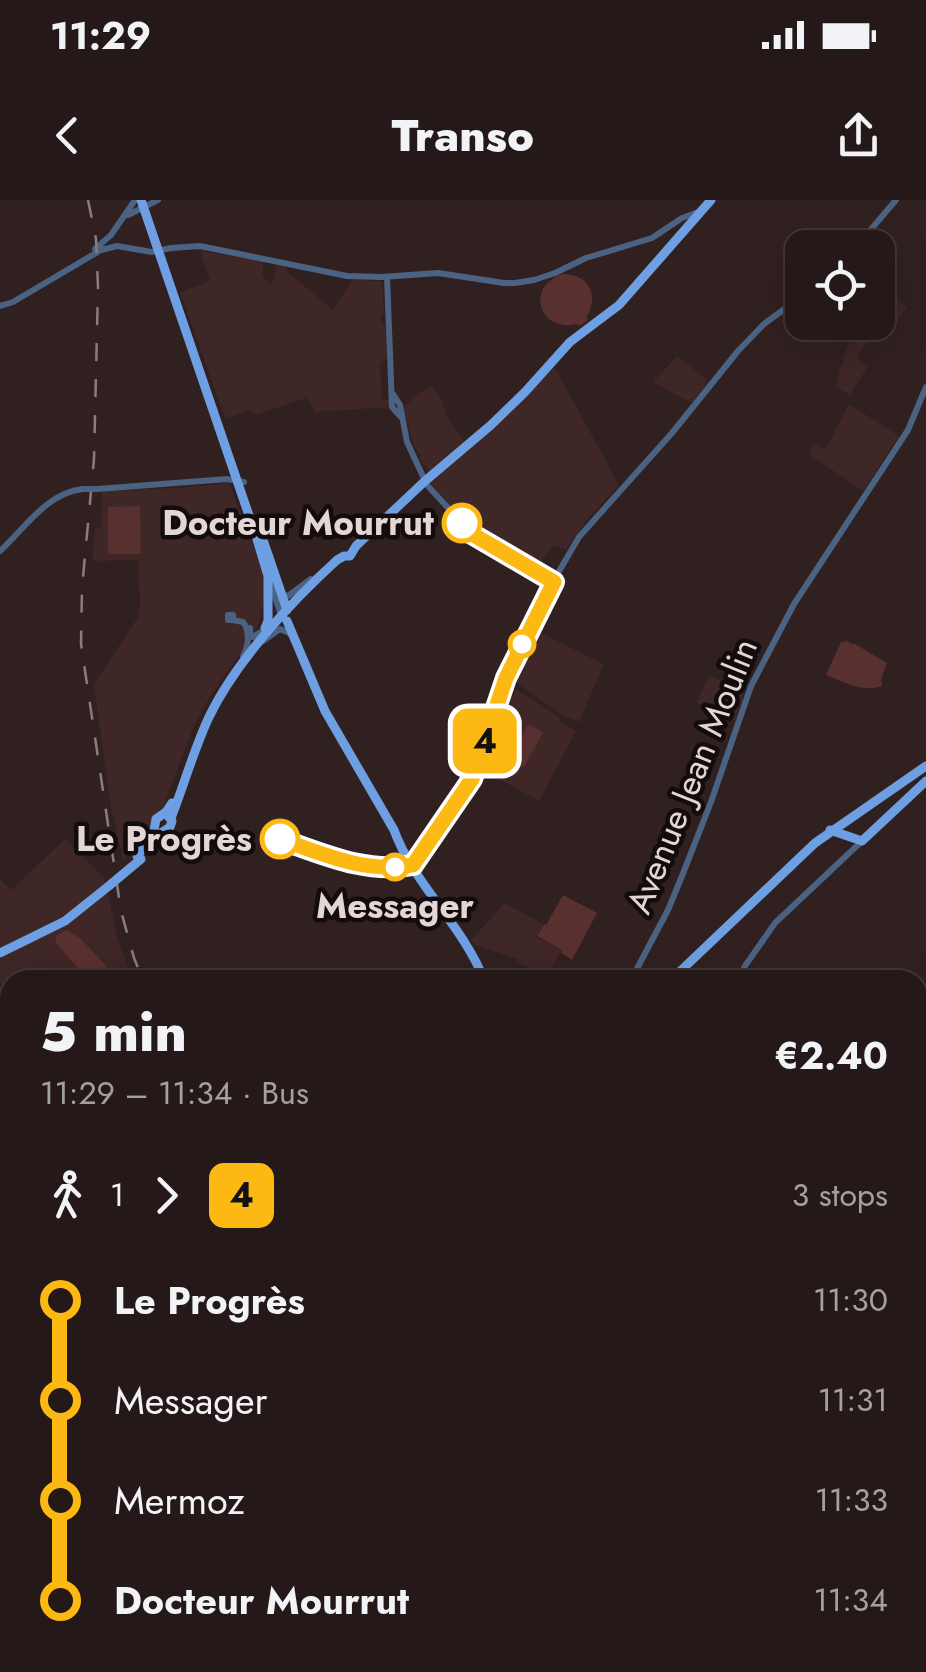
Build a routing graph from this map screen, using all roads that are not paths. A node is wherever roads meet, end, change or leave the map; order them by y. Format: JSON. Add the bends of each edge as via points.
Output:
{"nodes":[{"id":1,"x":710,"y":200,"type":"edge"},
{"id":2,"x":896,"y":200,"type":"edge"},
{"id":3,"x":147,"y":205,"type":"edge"},
{"id":4,"x":702,"y":211,"type":"junction"},
{"id":5,"x":126,"y":216,"type":"junction"},
{"id":6,"x":116,"y":228,"type":"junction"},
{"id":7,"x":870,"y":230,"type":"edge"},
{"id":8,"x":124,"y":246,"type":"junction"},
{"id":9,"x":161,"y":247,"type":"junction"},
{"id":10,"x":139,"y":250,"type":"junction"},
{"id":11,"x":168,"y":275,"type":"junction"},
{"id":12,"x":387,"y":277,"type":"junction"},
{"id":13,"x":8,"y":301,"type":"edge"},
{"id":14,"x":785,"y":309,"type":"edge"},
{"id":15,"x":926,"y":388,"type":"edge"},
{"id":16,"x":425,"y":481,"type":"junction"},
{"id":17,"x":238,"y":483,"type":"junction"},
{"id":18,"x":251,"y":510,"type":"junction"},
{"id":19,"x":0,"y":551,"type":"edge"},
{"id":20,"x":346,"y":551,"type":"junction"},
{"id":21,"x":268,"y":576,"type":"junction"},
{"id":22,"x":554,"y":582,"type":"junction"},
{"id":23,"x":283,"y":608,"type":"junction"},
{"id":24,"x":265,"y":629,"type":"junction"},
{"id":25,"x":289,"y":633,"type":"junction"},
{"id":26,"x":258,"y":645,"type":"junction"},
{"id":27,"x":240,"y":660,"type":"junction"},
{"id":28,"x":323,"y":707,"type":"junction"},
{"id":29,"x":926,"y":766,"type":"edge"},
{"id":30,"x":926,"y":780,"type":"edge"},
{"id":31,"x":167,"y":816,"type":"junction"},
{"id":32,"x":835,"y":827,"type":"junction"},
{"id":33,"x":437,"y":832,"type":"dead end"},
{"id":34,"x":848,"y":836,"type":"junction"},
{"id":35,"x":862,"y":841,"type":"junction"},
{"id":36,"x":854,"y":850,"type":"junction"},
{"id":37,"x":0,"y":950,"type":"edge"},
{"id":38,"x":480,"y":970,"type":"edge"},
{"id":39,"x":636,"y":970,"type":"edge"},
{"id":40,"x":682,"y":970,"type":"edge"},
{"id":41,"x":744,"y":970,"type":"edge"}],
"edges":[{"from":1,"to":4,"type":"main road"},
{"from":2,"to":7,"type":"street"},
{"from":3,"to":5,"type":"street"},
{"from":3,"to":5,"type":"street"},
{"from":3,"to":9,"type":"main road"},
{"from":4,"to":12,"type":"street","via":[[652,238],[534,280],[438,273]]},
{"from":4,"to":16,"type":"main road","via":[[624,300],[570,342],[495,421]]},
{"from":5,"to":6,"type":"street"},
{"from":6,"to":8,"type":"street","via":[[115,239]]},
{"from":6,"to":13,"type":"street","via":[[92,251]]},
{"from":8,"to":10,"type":"street"},
{"from":8,"to":13,"type":"street","via":[[101,250]]},
{"from":9,"to":10,"type":"street"},
{"from":9,"to":11,"type":"main road"},
{"from":9,"to":12,"type":"street","via":[[200,246],[347,276]]},
{"from":10,"to":11,"type":"street"},
{"from":11,"to":17,"type":"main road"},
{"from":11,"to":17,"type":"main road"},
{"from":12,"to":16,"type":"street","via":[[396,406]]},
{"from":14,"to":22,"type":"street","via":[[738,351],[579,537]]},
{"from":15,"to":39,"type":"street","name":"Avenue Jean Moulin","via":[[908,430],[794,604],[752,686],[682,876]]},
{"from":16,"to":20,"type":"main road"},
{"from":16,"to":22,"type":"street","via":[[472,534]]},
{"from":17,"to":18,"type":"main road"},
{"from":17,"to":19,"type":"street","bridge":true,"via":[[67,492]]},
{"from":18,"to":21,"type":"main road"},
{"from":18,"to":23,"type":"main road"},
{"from":18,"to":23,"type":"main road"},
{"from":20,"to":23,"type":"main road"},
{"from":20,"to":23,"type":"main road"},
{"from":21,"to":23,"type":"street"},
{"from":21,"to":24,"type":"main road"},
{"from":22,"to":33,"type":"street","via":[[506,678],[474,773]]},
{"from":23,"to":24,"type":"main road"},
{"from":23,"to":25,"type":"street"},
{"from":23,"to":26,"type":"main road"},
{"from":23,"to":28,"type":"main road"},
{"from":24,"to":27,"type":"main road"},
{"from":24,"to":27,"type":"street","via":[[252,636],[246,619],[233,618],[246,629]]},
{"from":25,"to":26,"type":"street","via":[[280,629]]},
{"from":25,"to":28,"type":"street"},
{"from":26,"to":31,"type":"main road","via":[[210,716]]},
{"from":27,"to":31,"type":"main road","via":[[206,713]]},
{"from":28,"to":38,"type":"main road"},
{"from":29,"to":32,"type":"main road"},
{"from":30,"to":35,"type":"main road"},
{"from":31,"to":37,"type":"main road","bridge":true,"via":[[158,817],[160,828],[139,858],[109,884]]},
{"from":32,"to":34,"type":"main road"},
{"from":32,"to":40,"type":"main road"},
{"from":34,"to":35,"type":"main road"},
{"from":34,"to":36,"type":"street"},
{"from":35,"to":36,"type":"street"},
{"from":36,"to":41,"type":"street","via":[[775,923]]}]}
